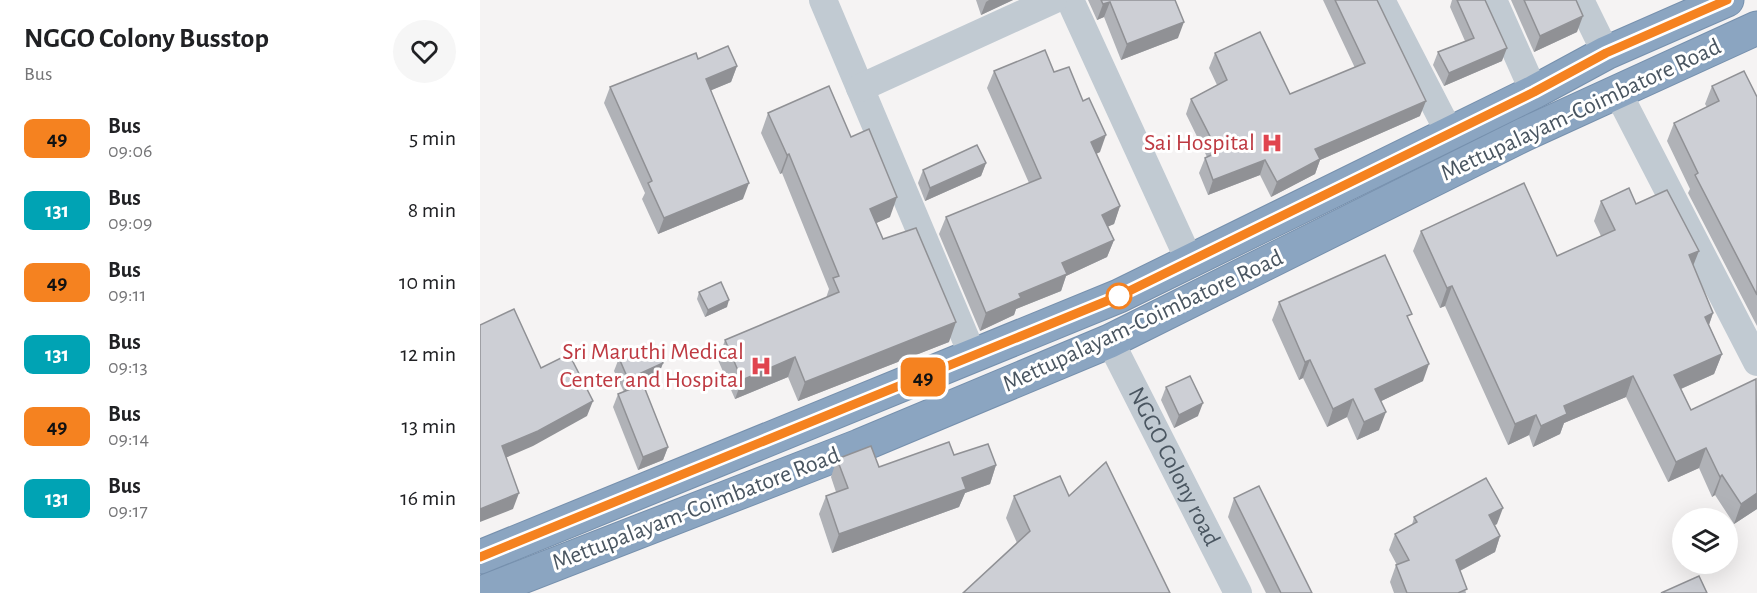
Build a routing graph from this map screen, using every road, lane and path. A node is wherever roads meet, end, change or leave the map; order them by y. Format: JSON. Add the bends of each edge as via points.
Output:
{"nodes":[{"id":1,"x":823,"y":0,"type":"edge"},
{"id":2,"x":1053,"y":0,"type":"edge"},
{"id":3,"x":1070,"y":0,"type":"edge"},
{"id":4,"x":1381,"y":0,"type":"edge"},
{"id":5,"x":1493,"y":0,"type":"edge"},
{"id":6,"x":1580,"y":0,"type":"edge"},
{"id":7,"x":1727,"y":0,"type":"edge"},
{"id":8,"x":1757,"y":28,"type":"edge"},
{"id":9,"x":1606,"y":53,"type":"junction"},
{"id":10,"x":860,"y":88,"type":"junction"},
{"id":11,"x":1617,"y":91,"type":"junction"},
{"id":12,"x":1534,"y":92,"type":"junction"},
{"id":13,"x":1450,"y":134,"type":"junction"},
{"id":14,"x":1190,"y":262,"type":"junction"},
{"id":15,"x":1093,"y":307,"type":"junction"},
{"id":16,"x":1110,"y":341,"type":"junction"},
{"id":17,"x":974,"y":356,"type":"junction"},
{"id":18,"x":1757,"y":362,"type":"edge"},
{"id":19,"x":480,"y":557,"type":"edge"},
{"id":20,"x":481,"y":593,"type":"edge"},
{"id":21,"x":1238,"y":593,"type":"edge"}],
"edges":[{"from":1,"to":10,"type":"street"},
{"from":2,"to":10,"type":"street"},
{"from":3,"to":14,"type":"street"},
{"from":4,"to":13,"type":"street"},
{"from":5,"to":12,"type":"street"},
{"from":6,"to":9,"type":"street"},
{"from":7,"to":9,"type":"highway"},
{"from":8,"to":11,"type":"highway","name":"Mettupalayam-Coimbatore Road"},
{"from":9,"to":12,"type":"highway"},
{"from":10,"to":17,"type":"street"},
{"from":11,"to":16,"type":"highway","name":"Mettupalayam-Coimbatore Road"},
{"from":11,"to":18,"type":"street"},
{"from":12,"to":13,"type":"highway"},
{"from":13,"to":14,"type":"highway"},
{"from":14,"to":15,"type":"highway"},
{"from":15,"to":16,"type":"highway"},
{"from":15,"to":17,"type":"highway"},
{"from":16,"to":20,"type":"highway","name":"Mettupalayam-Coimbatore Road","via":[[859,446]]},
{"from":16,"to":21,"type":"street","name":"NGGO Colony road"},
{"from":17,"to":19,"type":"highway"}]}
